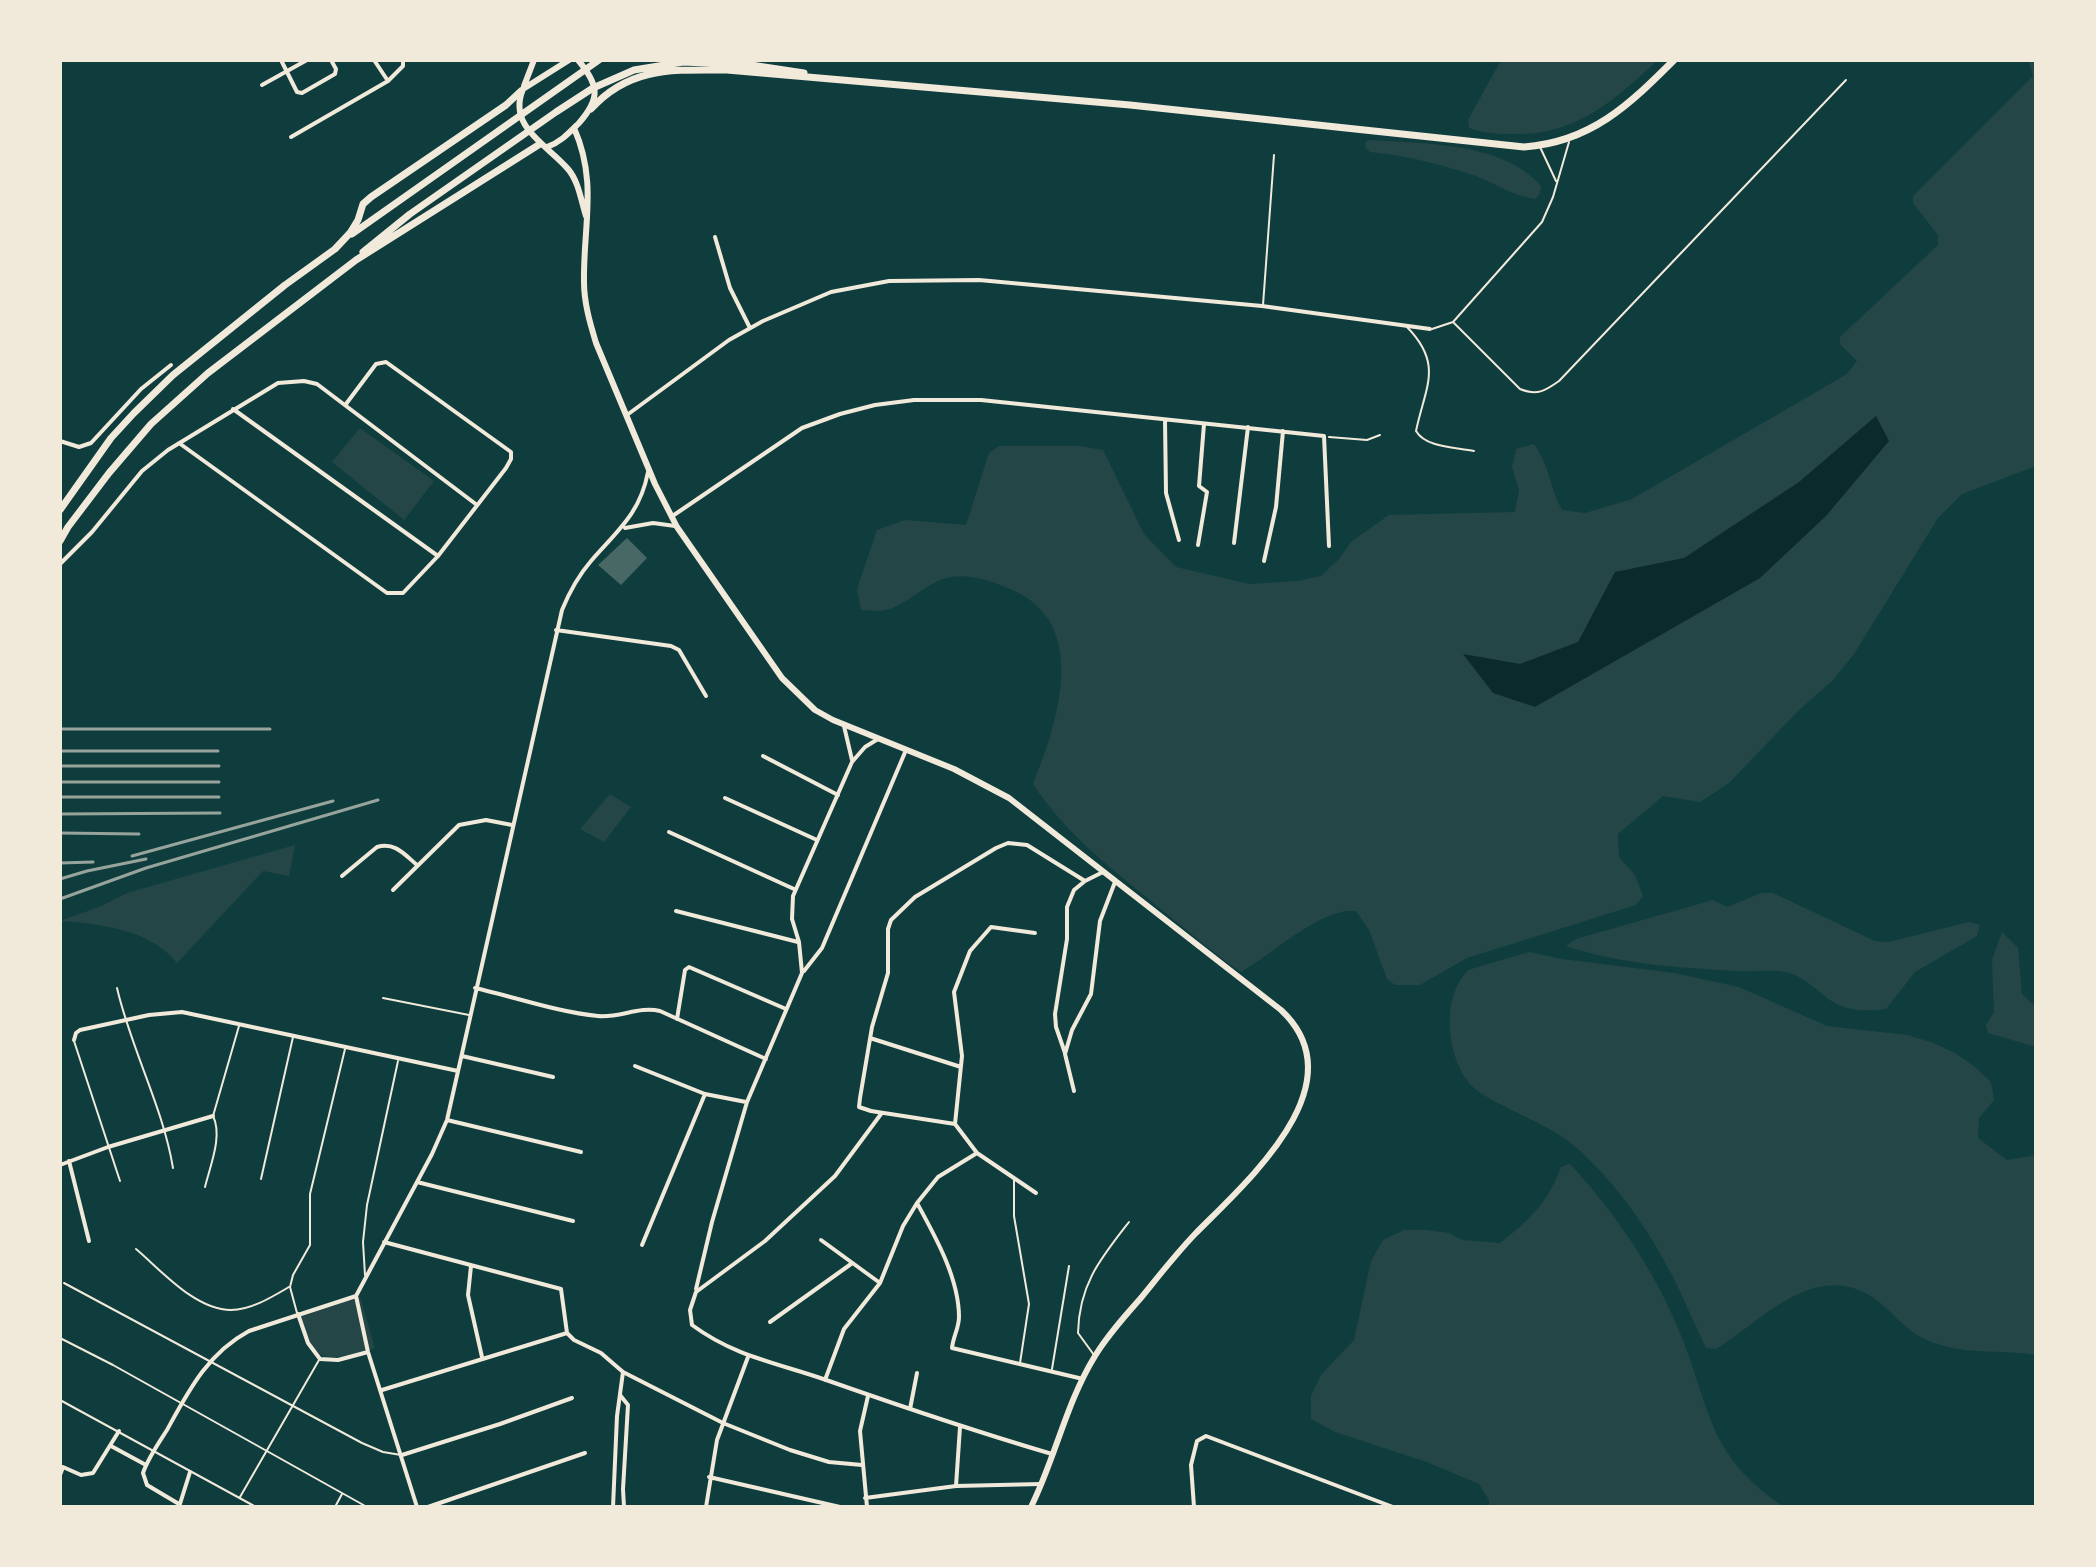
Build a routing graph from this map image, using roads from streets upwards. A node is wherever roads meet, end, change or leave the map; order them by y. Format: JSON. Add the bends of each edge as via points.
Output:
{"nodes":[{"id":1,"x":281,"y":60,"type":"edge"},
{"id":2,"x":307,"y":60,"type":"edge"},
{"id":3,"x":331,"y":60,"type":"edge"},
{"id":4,"x":374,"y":60,"type":"edge"},
{"id":5,"x":534,"y":60,"type":"edge"},
{"id":6,"x":569,"y":60,"type":"edge"},
{"id":7,"x":578,"y":60,"type":"edge"},
{"id":8,"x":599,"y":60,"type":"edge"},
{"id":9,"x":1674,"y":60,"type":"edge"},
{"id":10,"x":402,"y":62,"type":"edge"},
{"id":11,"x":287,"y":72,"type":"junction"},
{"id":12,"x":821,"y":78,"type":"junction"},
{"id":13,"x":388,"y":81,"type":"junction"},
{"id":14,"x":262,"y":85,"type":"dead end"},
{"id":15,"x":522,"y":90,"type":"junction"},
{"id":16,"x":591,"y":109,"type":"junction"},
{"id":17,"x":574,"y":128,"type":"junction"},
{"id":18,"x":291,"y":137,"type":"dead end"},
{"id":19,"x":544,"y":146,"type":"junction"},
{"id":20,"x":587,"y":219,"type":"junction"},
{"id":21,"x":347,"y":237,"type":"junction"},
{"id":22,"x":715,"y":237,"type":"dead end"},
{"id":23,"x":356,"y":260,"type":"junction"},
{"id":24,"x":750,"y":328,"type":"junction"},
{"id":25,"x":1430,"y":329,"type":"road end"},
{"id":26,"x":171,"y":365,"type":"dead end"},
{"id":27,"x":346,"y":404,"type":"junction"},
{"id":28,"x":233,"y":409,"type":"junction"},
{"id":29,"x":627,"y":415,"type":"junction"},
{"id":30,"x":1165,"y":420,"type":"junction"},
{"id":31,"x":1204,"y":424,"type":"junction"},
{"id":32,"x":1248,"y":427,"type":"junction"},
{"id":33,"x":1283,"y":431,"type":"junction"},
{"id":34,"x":60,"y":441,"type":"edge"},
{"id":35,"x":179,"y":443,"type":"junction"},
{"id":36,"x":649,"y":469,"type":"junction"},
{"id":37,"x":477,"y":505,"type":"junction"},
{"id":38,"x":60,"y":510,"type":"edge"},
{"id":39,"x":671,"y":517,"type":"junction"},
{"id":40,"x":677,"y":527,"type":"junction"},
{"id":41,"x":622,"y":529,"type":"junction"},
{"id":42,"x":1179,"y":540,"type":"dead end"},
{"id":43,"x":60,"y":541,"type":"edge"},
{"id":44,"x":1234,"y":543,"type":"dead end"},
{"id":45,"x":1198,"y":545,"type":"dead end"},
{"id":46,"x":1329,"y":546,"type":"dead end"},
{"id":47,"x":438,"y":556,"type":"junction"},
{"id":48,"x":1264,"y":561,"type":"dead end"},
{"id":49,"x":60,"y":564,"type":"edge"},
{"id":50,"x":556,"y":630,"type":"junction"},
{"id":51,"x":706,"y":696,"type":"dead end"},
{"id":52,"x":844,"y":726,"type":"junction"},
{"id":53,"x":878,"y":739,"type":"junction"},
{"id":54,"x":906,"y":750,"type":"junction"},
{"id":55,"x":763,"y":756,"type":"dead end"},
{"id":56,"x":852,"y":762,"type":"junction"},
{"id":57,"x":838,"y":795,"type":"junction"},
{"id":58,"x":725,"y":798,"type":"dead end"},
{"id":59,"x":512,"y":825,"type":"junction"},
{"id":60,"x":669,"y":832,"type":"dead end"},
{"id":61,"x":817,"y":840,"type":"junction"},
{"id":62,"x":417,"y":865,"type":"junction"},
{"id":63,"x":1103,"y":872,"type":"junction"},
{"id":64,"x":342,"y":876,"type":"dead end"},
{"id":65,"x":1085,"y":881,"type":"junction"},
{"id":66,"x":1115,"y":882,"type":"junction"},
{"id":67,"x":393,"y":890,"type":"dead end"},
{"id":68,"x":795,"y":890,"type":"junction"},
{"id":69,"x":676,"y":911,"type":"dead end"},
{"id":70,"x":1035,"y":933,"type":"dead end"},
{"id":71,"x":799,"y":942,"type":"junction"},
{"id":72,"x":802,"y":973,"type":"junction"},
{"id":73,"x":475,"y":988,"type":"junction"},
{"id":74,"x":786,"y":1009,"type":"junction"},
{"id":75,"x":677,"y":1019,"type":"junction"},
{"id":76,"x":870,"y":1038,"type":"junction"},
{"id":77,"x":74,"y":1040,"type":"road end"},
{"id":78,"x":1065,"y":1054,"type":"junction"},
{"id":79,"x":462,"y":1056,"type":"junction"},
{"id":80,"x":766,"y":1059,"type":"junction"},
{"id":81,"x":635,"y":1066,"type":"dead end"},
{"id":82,"x":961,"y":1067,"type":"junction"},
{"id":83,"x":458,"y":1071,"type":"junction"},
{"id":84,"x":553,"y":1077,"type":"dead end"},
{"id":85,"x":1074,"y":1091,"type":"dead end"},
{"id":86,"x":705,"y":1094,"type":"junction"},
{"id":87,"x":747,"y":1102,"type":"junction"},
{"id":88,"x":881,"y":1114,"type":"junction"},
{"id":89,"x":213,"y":1116,"type":"road end"},
{"id":90,"x":447,"y":1120,"type":"junction"},
{"id":91,"x":955,"y":1124,"type":"junction"},
{"id":92,"x":581,"y":1152,"type":"dead end"},
{"id":93,"x":977,"y":1153,"type":"junction"},
{"id":94,"x":69,"y":1161,"type":"junction"},
{"id":95,"x":60,"y":1165,"type":"edge"},
{"id":96,"x":417,"y":1182,"type":"junction"},
{"id":97,"x":1036,"y":1193,"type":"dead end"},
{"id":98,"x":917,"y":1203,"type":"junction"},
{"id":99,"x":573,"y":1221,"type":"dead end"},
{"id":100,"x":821,"y":1240,"type":"dead end"},
{"id":101,"x":89,"y":1241,"type":"dead end"},
{"id":102,"x":384,"y":1242,"type":"junction"},
{"id":103,"x":642,"y":1245,"type":"dead end"},
{"id":104,"x":851,"y":1264,"type":"junction"},
{"id":105,"x":471,"y":1266,"type":"junction"},
{"id":106,"x":880,"y":1283,"type":"junction"},
{"id":107,"x":696,"y":1292,"type":"junction"},
{"id":108,"x":356,"y":1296,"type":"junction"},
{"id":109,"x":298,"y":1314,"type":"junction"},
{"id":110,"x":770,"y":1322,"type":"dead end"},
{"id":111,"x":567,"y":1333,"type":"junction"},
{"id":112,"x":368,"y":1352,"type":"junction"},
{"id":113,"x":482,"y":1357,"type":"junction"},
{"id":114,"x":748,"y":1357,"type":"junction"},
{"id":115,"x":623,"y":1372,"type":"junction"},
{"id":116,"x":917,"y":1373,"type":"dead end"},
{"id":117,"x":1083,"y":1379,"type":"junction"},
{"id":118,"x":825,"y":1380,"type":"junction"},
{"id":119,"x":381,"y":1390,"type":"junction"},
{"id":120,"x":620,"y":1395,"type":"junction"},
{"id":121,"x":868,"y":1396,"type":"junction"},
{"id":122,"x":572,"y":1398,"type":"dead end"},
{"id":123,"x":910,"y":1409,"type":"junction"},
{"id":124,"x":723,"y":1423,"type":"junction"},
{"id":125,"x":960,"y":1427,"type":"junction"},
{"id":126,"x":119,"y":1431,"type":"road end"},
{"id":127,"x":111,"y":1446,"type":"junction"},
{"id":128,"x":585,"y":1453,"type":"dead end"},
{"id":129,"x":1055,"y":1454,"type":"junction"},
{"id":130,"x":402,"y":1455,"type":"junction"},
{"id":131,"x":146,"y":1465,"type":"junction"},
{"id":132,"x":862,"y":1465,"type":"junction"},
{"id":133,"x":62,"y":1466,"type":"edge"},
{"id":134,"x":190,"y":1472,"type":"road end"},
{"id":135,"x":60,"y":1475,"type":"edge"},
{"id":136,"x":709,"y":1477,"type":"junction"},
{"id":137,"x":1042,"y":1484,"type":"junction"},
{"id":138,"x":956,"y":1486,"type":"junction"},
{"id":139,"x":865,"y":1498,"type":"junction"},
{"id":140,"x":797,"y":1499,"type":"junction"},
{"id":141,"x":179,"y":1505,"type":"edge"},
{"id":142,"x":417,"y":1507,"type":"edge"},
{"id":143,"x":428,"y":1507,"type":"edge"},
{"id":144,"x":613,"y":1507,"type":"edge"},
{"id":145,"x":624,"y":1507,"type":"edge"},
{"id":146,"x":706,"y":1507,"type":"edge"},
{"id":147,"x":797,"y":1507,"type":"edge"},
{"id":148,"x":840,"y":1507,"type":"edge"},
{"id":149,"x":867,"y":1507,"type":"edge"},
{"id":150,"x":1031,"y":1507,"type":"edge"},
{"id":151,"x":1194,"y":1507,"type":"edge"},
{"id":152,"x":1393,"y":1507,"type":"edge"}],
"edges":[{"from":1,"to":11,"type":"street"},
{"from":2,"to":11,"type":"street"},
{"from":3,"to":11,"type":"street","via":[[335,74],[302,93]]},
{"from":4,"to":13,"type":"street"},
{"from":5,"to":15,"type":"main road"},
{"from":6,"to":15,"type":"main road"},
{"from":7,"to":16,"type":"main road","via":[[594,85]]},
{"from":8,"to":21,"type":"main road"},
{"from":9,"to":12,"type":"main road","via":[[1634,100],[1600,123],[1540,146]]},
{"from":10,"to":13,"type":"street"},
{"from":11,"to":14,"type":"street"},
{"from":12,"to":16,"type":"main road","via":[[671,70],[620,84]]},
{"from":12,"to":23,"type":"main road","via":[[751,65],[683,62],[634,70],[593,88],[506,146]]},
{"from":13,"to":18,"type":"street"},
{"from":15,"to":19,"type":"main road","via":[[523,122]]},
{"from":15,"to":21,"type":"main road","via":[[371,197]]},
{"from":16,"to":17,"type":"main road"},
{"from":17,"to":19,"type":"main road"},
{"from":17,"to":20,"type":"main road","via":[[589,177]]},
{"from":19,"to":20,"type":"main road","via":[[573,176]]},
{"from":19,"to":23,"type":"main road"},
{"from":20,"to":29,"type":"main road","via":[[588,315]]},
{"from":21,"to":38,"type":"main road","via":[[173,375],[111,438]]},
{"from":22,"to":24,"type":"street","via":[[730,288]]},
{"from":23,"to":43,"type":"main road","via":[[151,424]]},
{"from":24,"to":25,"type":"street","via":[[831,292],[889,281],[979,280],[1262,306]]},
{"from":24,"to":29,"type":"street"},
{"from":26,"to":34,"type":"street","via":[[91,443],[79,447]]},
{"from":27,"to":28,"type":"street","via":[[317,384],[291,380]]},
{"from":27,"to":37,"type":"street"},
{"from":27,"to":37,"type":"street","via":[[376,364],[386,362],[507,448],[511,459]]},
{"from":28,"to":35,"type":"street"},
{"from":28,"to":47,"type":"street"},
{"from":29,"to":36,"type":"main road"},
{"from":30,"to":31,"type":"street"},
{"from":30,"to":39,"type":"street","via":[[981,400],[875,405],[802,428]]},
{"from":30,"to":42,"type":"street","via":[[1166,493]]},
{"from":31,"to":32,"type":"street"},
{"from":31,"to":45,"type":"street","via":[[1199,486],[1207,492]]},
{"from":32,"to":33,"type":"street"},
{"from":32,"to":44,"type":"street"},
{"from":33,"to":46,"type":"street","via":[[1324,436]]},
{"from":33,"to":48,"type":"street","via":[[1276,507]]},
{"from":35,"to":47,"type":"street","via":[[387,593],[403,593]]},
{"from":35,"to":49,"type":"street","via":[[142,471]]},
{"from":36,"to":39,"type":"main road"},
{"from":36,"to":41,"type":"street"},
{"from":37,"to":47,"type":"street"},
{"from":39,"to":40,"type":"main road"},
{"from":40,"to":41,"type":"street","via":[[653,523]]},
{"from":40,"to":52,"type":"main road","via":[[782,678],[815,710]]},
{"from":41,"to":50,"type":"street","via":[[578,578]]},
{"from":50,"to":51,"type":"street","via":[[671,646],[679,650]]},
{"from":50,"to":59,"type":"street"},
{"from":52,"to":53,"type":"main road"},
{"from":52,"to":56,"type":"street"},
{"from":53,"to":54,"type":"main road"},
{"from":53,"to":56,"type":"street"},
{"from":54,"to":63,"type":"main road","via":[[1009,798]]},
{"from":54,"to":72,"type":"street","via":[[822,948]]},
{"from":55,"to":57,"type":"street"},
{"from":56,"to":57,"type":"street"},
{"from":57,"to":61,"type":"street"},
{"from":58,"to":61,"type":"street"},
{"from":59,"to":62,"type":"street","via":[[486,820],[459,825]]},
{"from":59,"to":73,"type":"street"},
{"from":60,"to":68,"type":"street"},
{"from":61,"to":68,"type":"street"},
{"from":62,"to":64,"type":"street","via":[[396,847],[384,845]]},
{"from":62,"to":67,"type":"street"},
{"from":63,"to":65,"type":"street"},
{"from":63,"to":66,"type":"main road"},
{"from":65,"to":76,"type":"street","via":[[1027,845],[1008,843],[915,897],[888,929],[888,973]]},
{"from":65,"to":78,"type":"street","via":[[1067,907],[1056,1027]]},
{"from":66,"to":78,"type":"street","via":[[1100,921],[1091,994]]},
{"from":66,"to":117,"type":"main road","via":[[1291,1019],[1303,1037],[1309,1064],[1298,1105],[1258,1172],[1171,1261],[1095,1356]]},
{"from":68,"to":71,"type":"street","via":[[791,908]]},
{"from":69,"to":71,"type":"street"},
{"from":70,"to":82,"type":"street","via":[[991,927],[970,951],[954,992]]},
{"from":71,"to":72,"type":"street"},
{"from":72,"to":74,"type":"street"},
{"from":73,"to":75,"type":"street","via":[[589,1014],[614,1016],[651,1009]]},
{"from":73,"to":79,"type":"street"},
{"from":74,"to":75,"type":"street","via":[[689,967]]},
{"from":74,"to":80,"type":"street"},
{"from":75,"to":80,"type":"street"},
{"from":76,"to":82,"type":"street"},
{"from":76,"to":88,"type":"street","via":[[859,1107]]},
{"from":77,"to":83,"type":"street","via":[[80,1030],[182,1012]]},
{"from":78,"to":85,"type":"street"},
{"from":79,"to":83,"type":"street"},
{"from":79,"to":84,"type":"street"},
{"from":80,"to":87,"type":"street"},
{"from":81,"to":86,"type":"street"},
{"from":82,"to":91,"type":"street"},
{"from":83,"to":90,"type":"street"},
{"from":86,"to":87,"type":"street"},
{"from":86,"to":103,"type":"street"},
{"from":87,"to":107,"type":"street"},
{"from":88,"to":91,"type":"street"},
{"from":88,"to":107,"type":"street","via":[[826,1185],[765,1241]]},
{"from":89,"to":94,"type":"street"},
{"from":90,"to":92,"type":"street"},
{"from":90,"to":96,"type":"street"},
{"from":91,"to":93,"type":"street"},
{"from":93,"to":97,"type":"street"},
{"from":93,"to":98,"type":"street","via":[[938,1177]]},
{"from":94,"to":95,"type":"street"},
{"from":94,"to":101,"type":"street"},
{"from":96,"to":99,"type":"street"},
{"from":96,"to":102,"type":"street"},
{"from":98,"to":106,"type":"street"},
{"from":98,"to":117,"type":"street","via":[[938,1243],[959,1310],[952,1348]]},
{"from":100,"to":104,"type":"street"},
{"from":102,"to":105,"type":"street"},
{"from":102,"to":108,"type":"street"},
{"from":104,"to":106,"type":"street"},
{"from":104,"to":110,"type":"street"},
{"from":105,"to":111,"type":"street","via":[[563,1292]]},
{"from":105,"to":113,"type":"street","via":[[468,1295]]},
{"from":106,"to":118,"type":"street","via":[[844,1329]]},
{"from":107,"to":114,"type":"street","via":[[692,1325]]},
{"from":108,"to":109,"type":"street"},
{"from":108,"to":112,"type":"street"},
{"from":109,"to":112,"type":"street","via":[[320,1359]]},
{"from":109,"to":131,"type":"street","via":[[249,1331],[210,1360]]},
{"from":111,"to":113,"type":"street"},
{"from":111,"to":115,"type":"street"},
{"from":112,"to":119,"type":"street"},
{"from":113,"to":119,"type":"street"},
{"from":114,"to":118,"type":"street"},
{"from":114,"to":124,"type":"street"},
{"from":115,"to":120,"type":"street"},
{"from":115,"to":124,"type":"street"},
{"from":116,"to":123,"type":"street"},
{"from":117,"to":129,"type":"main road"},
{"from":118,"to":121,"type":"street"},
{"from":119,"to":130,"type":"street"},
{"from":120,"to":144,"type":"street"},
{"from":120,"to":145,"type":"street","via":[[629,1410]]},
{"from":121,"to":123,"type":"street"},
{"from":121,"to":132,"type":"street","via":[[860,1431]]},
{"from":122,"to":130,"type":"street"},
{"from":123,"to":125,"type":"street"},
{"from":124,"to":132,"type":"street","via":[[829,1462]]},
{"from":124,"to":136,"type":"street"},
{"from":125,"to":129,"type":"street"},
{"from":125,"to":138,"type":"street"},
{"from":126,"to":127,"type":"street"},
{"from":127,"to":131,"type":"street"},
{"from":127,"to":133,"type":"street","via":[[93,1473],[81,1475]]},
{"from":128,"to":143,"type":"street"},
{"from":129,"to":137,"type":"main road"},
{"from":130,"to":142,"type":"street"},
{"from":131,"to":141,"type":"street","via":[[147,1485]]},
{"from":132,"to":139,"type":"street"},
{"from":133,"to":135,"type":"street"},
{"from":134,"to":141,"type":"street"},
{"from":136,"to":140,"type":"street"},
{"from":136,"to":146,"type":"street"},
{"from":137,"to":138,"type":"street"},
{"from":137,"to":150,"type":"main road"},
{"from":138,"to":139,"type":"street"},
{"from":139,"to":149,"type":"street"},
{"from":140,"to":147,"type":"street"},
{"from":140,"to":148,"type":"street"},
{"from":151,"to":152,"type":"street","via":[[1191,1459],[1197,1441],[1206,1436]]}]}
